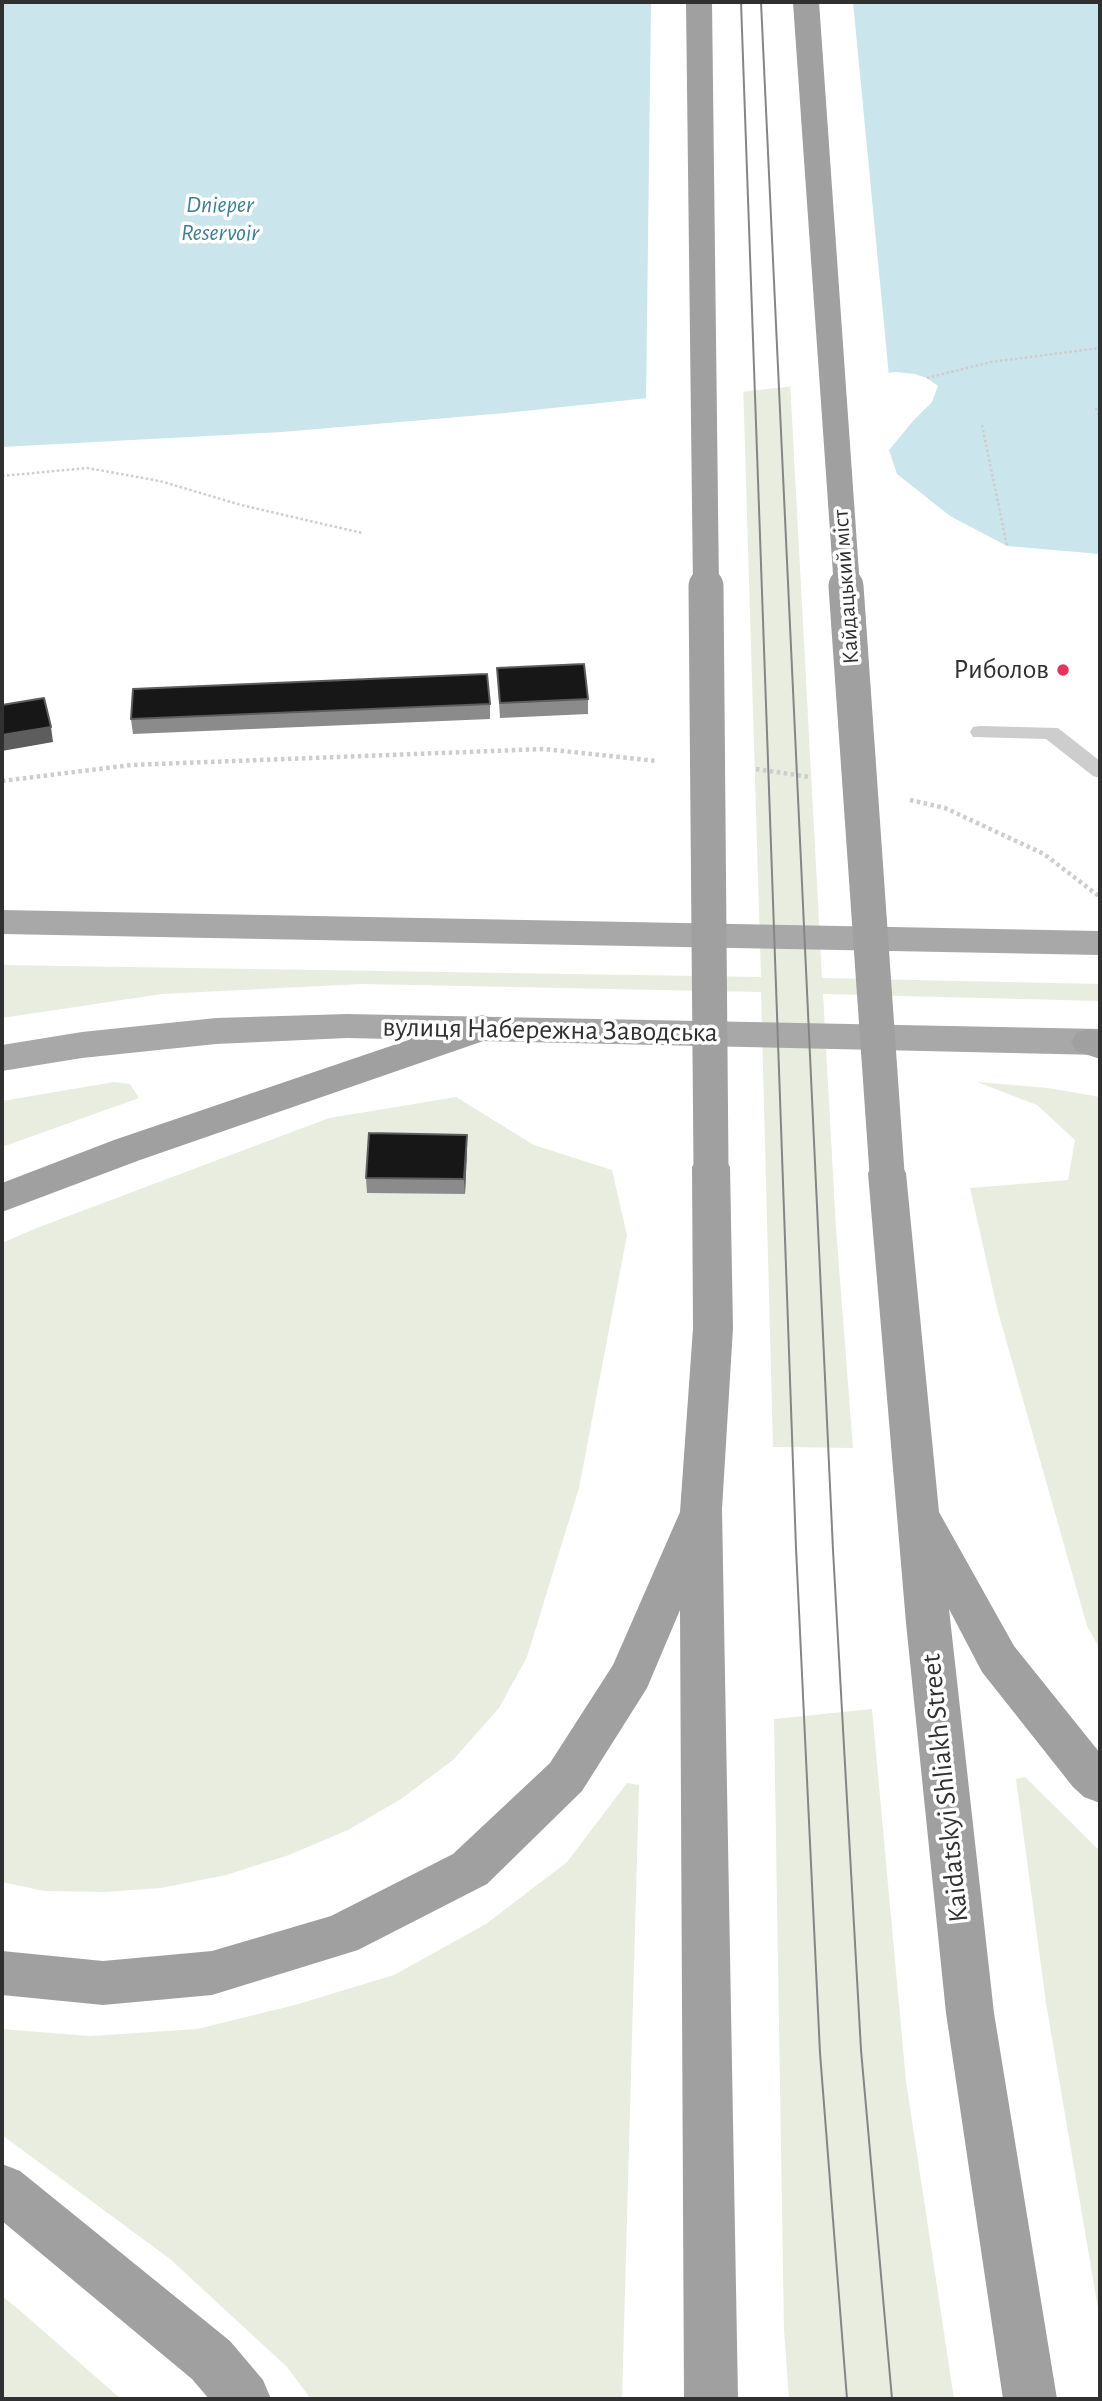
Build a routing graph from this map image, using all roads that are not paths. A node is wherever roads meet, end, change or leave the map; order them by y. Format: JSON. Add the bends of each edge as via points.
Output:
{"nodes":[{"id":1,"x":699,"y":2,"type":"edge"},
{"id":2,"x":806,"y":2,"type":"edge"},
{"id":3,"x":980,"y":732,"type":"dead end"},
{"id":4,"x":1100,"y":771,"type":"edge"},
{"id":5,"x":2,"y":922,"type":"edge"},
{"id":6,"x":1100,"y":943,"type":"edge"},
{"id":7,"x":482,"y":1028,"type":"junction"},
{"id":8,"x":1096,"y":1044,"type":"edge"},
{"id":9,"x":2,"y":1058,"type":"edge"},
{"id":10,"x":887,"y":1173,"type":"joint"},
{"id":11,"x":2,"y":1198,"type":"edge"},
{"id":12,"x":701,"y":1509,"type":"junction"},
{"id":13,"x":917,"y":1511,"type":"junction"},
{"id":14,"x":1100,"y":1783,"type":"edge"},
{"id":15,"x":2,"y":1973,"type":"edge"},
{"id":16,"x":2,"y":2189,"type":"edge"},
{"id":17,"x":244,"y":2399,"type":"edge"},
{"id":18,"x":711,"y":2399,"type":"edge"},
{"id":19,"x":1030,"y":2399,"type":"edge"}],
"edges":[{"from":1,"to":12,"type":"highway","bridge":true,"via":[[713,1328]]},
{"from":2,"to":10,"type":"highway","name":"Кайдацький міст","bridge":true},
{"from":3,"to":4,"type":"lane","via":[[1051,733]]},
{"from":5,"to":6,"type":"main road"},
{"from":7,"to":8,"type":"main road","name":"вулиця Набережна Заводська"},
{"from":7,"to":9,"type":"main road","name":"вулиця Набережна Заводська","via":[[347,1026],[216,1031]]},
{"from":7,"to":11,"type":"highway","via":[[127,1150]]},
{"from":10,"to":13,"type":"highway","name":"Kaidatskyi Shliakh Street"},
{"from":12,"to":15,"type":"highway","via":[[617,1698],[566,1777],[470,1869],[341,1935],[212,1973],[103,1983]]},
{"from":12,"to":18,"type":"highway"},
{"from":13,"to":14,"type":"highway","via":[[998,1659]]},
{"from":13,"to":19,"type":"highway","name":"Kaidatskyi Shliakh Street","via":[[970,2013]]},
{"from":16,"to":17,"type":"highway","via":[[211,2360]]}]}
